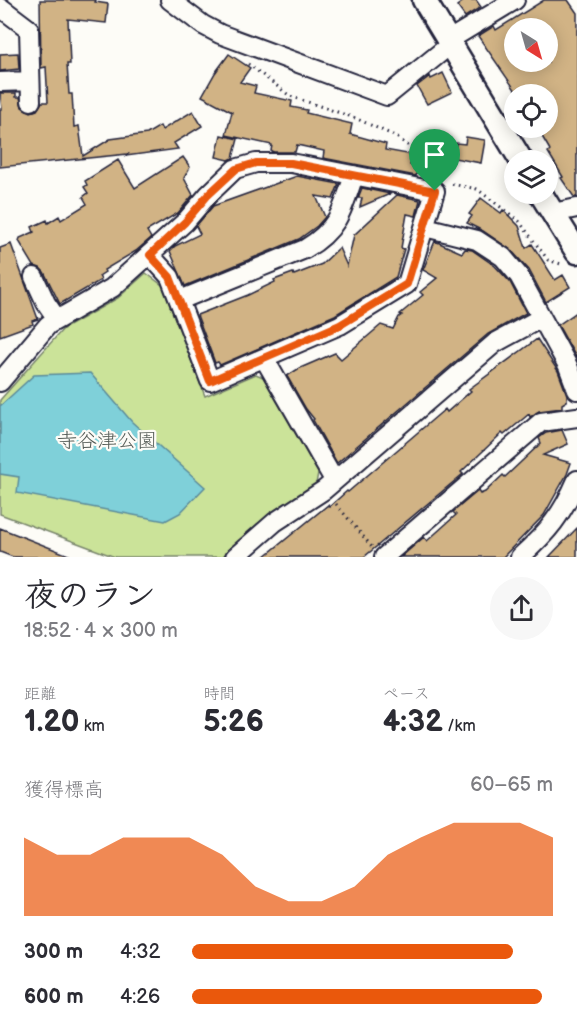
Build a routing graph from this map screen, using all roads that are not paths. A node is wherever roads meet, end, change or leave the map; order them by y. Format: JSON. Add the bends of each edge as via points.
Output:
{"nodes":[{"id":1,"x":170,"y":0,"type":"edge"},
{"id":2,"x":424,"y":0,"type":"edge"},
{"id":3,"x":514,"y":0,"type":"edge"},
{"id":4,"x":0,"y":7,"type":"edge"},
{"id":5,"x":450,"y":42,"type":"junction"},
{"id":6,"x":30,"y":81,"type":"junction"},
{"id":7,"x":0,"y":82,"type":"edge"},
{"id":8,"x":31,"y":101,"type":"dead end"},
{"id":9,"x":515,"y":150,"type":"edge"},
{"id":10,"x":354,"y":175,"type":"junction"},
{"id":11,"x":547,"y":204,"type":"edge"},
{"id":12,"x":553,"y":204,"type":"edge"},
{"id":13,"x":577,"y":208,"type":"edge"},
{"id":14,"x":425,"y":227,"type":"junction"},
{"id":15,"x":150,"y":255,"type":"junction"},
{"id":16,"x":571,"y":259,"type":"edge"},
{"id":17,"x":34,"y":277,"type":"dead end"},
{"id":18,"x":180,"y":300,"type":"junction"},
{"id":19,"x":541,"y":318,"type":"junction"},
{"id":20,"x":57,"y":319,"type":"junction"},
{"id":21,"x":264,"y":358,"type":"junction"},
{"id":22,"x":0,"y":382,"type":"edge"},
{"id":23,"x":577,"y":390,"type":"edge"},
{"id":24,"x":577,"y":417,"type":"edge"},
{"id":25,"x":577,"y":480,"type":"edge"},
{"id":26,"x":329,"y":485,"type":"junction"},
{"id":27,"x":379,"y":553,"type":"edge"},
{"id":28,"x":235,"y":557,"type":"edge"},
{"id":29,"x":520,"y":557,"type":"edge"}],
"edges":[{"from":1,"to":5,"type":"street","via":[[220,34],[387,96]]},
{"from":2,"to":5,"type":"street"},
{"from":3,"to":5,"type":"street"},
{"from":4,"to":6,"type":"street","via":[[28,29]]},
{"from":5,"to":9,"type":"street"},
{"from":6,"to":7,"type":"street"},
{"from":6,"to":8,"type":"street"},
{"from":10,"to":14,"type":"street","via":[[435,191]]},
{"from":10,"to":15,"type":"street","via":[[291,163],[256,163],[236,169]]},
{"from":10,"to":18,"type":"street","via":[[343,210],[319,241]]},
{"from":11,"to":16,"type":"street"},
{"from":12,"to":13,"type":"street"},
{"from":14,"to":19,"type":"street","via":[[477,240],[503,257],[519,276]]},
{"from":14,"to":21,"type":"street","via":[[407,284],[340,325]]},
{"from":15,"to":18,"type":"street","via":[[170,277]]},
{"from":15,"to":20,"type":"street","via":[[112,288]]},
{"from":17,"to":20,"type":"street"},
{"from":18,"to":21,"type":"street","via":[[210,381]]},
{"from":19,"to":23,"type":"street"},
{"from":19,"to":26,"type":"street","via":[[495,343]]},
{"from":20,"to":22,"type":"street"},
{"from":21,"to":26,"type":"street"},
{"from":24,"to":27,"type":"street","via":[[541,422]]},
{"from":25,"to":29,"type":"street","via":[[556,522]]},
{"from":26,"to":28,"type":"street","via":[[275,522]]}]}
